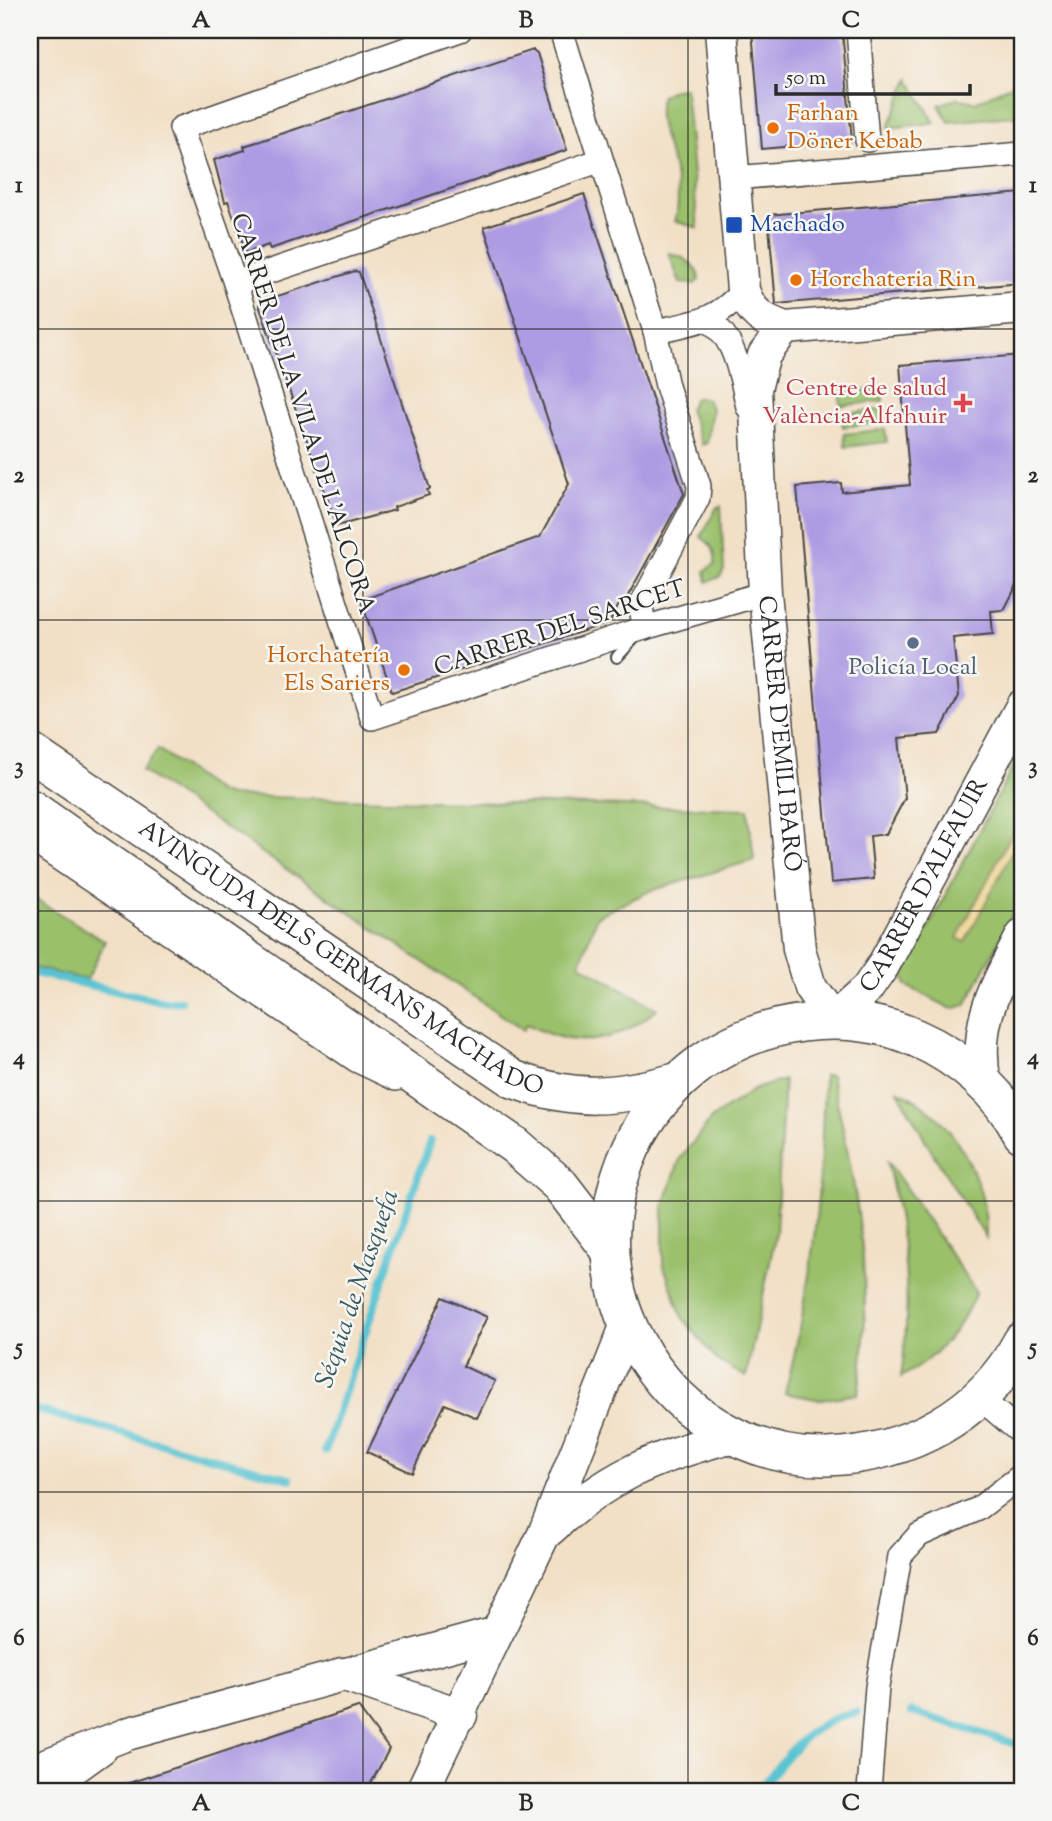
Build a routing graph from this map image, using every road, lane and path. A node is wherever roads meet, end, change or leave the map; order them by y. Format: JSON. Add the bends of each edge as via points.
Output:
{"nodes":[{"id":1,"x":460,"y":30,"type":"edge"},
{"id":2,"x":561,"y":30,"type":"edge"},
{"id":3,"x":720,"y":30,"type":"edge"},
{"id":4,"x":858,"y":30,"type":"edge"},
{"id":5,"x":867,"y":140,"type":"dead end"},
{"id":6,"x":1022,"y":154,"type":"edge"},
{"id":7,"x":599,"y":161,"type":"junction"},
{"id":8,"x":734,"y":178,"type":"junction"},
{"id":9,"x":235,"y":283,"type":"junction"},
{"id":10,"x":743,"y":290,"type":"junction"},
{"id":11,"x":1022,"y":308,"type":"edge"},
{"id":12,"x":705,"y":320,"type":"junction"},
{"id":13,"x":785,"y":328,"type":"junction"},
{"id":14,"x":654,"y":331,"type":"junction"},
{"id":15,"x":756,"y":438,"type":"junction"},
{"id":16,"x":765,"y":593,"type":"junction"},
{"id":17,"x":644,"y":628,"type":"junction"},
{"id":18,"x":617,"y":657,"type":"dead end"},
{"id":19,"x":1022,"y":706,"type":"edge"},
{"id":20,"x":372,"y":718,"type":"joint"},
{"id":21,"x":30,"y":752,"type":"edge"},
{"id":22,"x":30,"y":808,"type":"edge"},
{"id":23,"x":30,"y":839,"type":"edge"},
{"id":24,"x":1022,"y":936,"type":"edge"},
{"id":25,"x":833,"y":1019,"type":"junction"},
{"id":26,"x":676,"y":1082,"type":"junction"},
{"id":27,"x":985,"y":1084,"type":"junction"},
{"id":28,"x":467,"y":1114,"type":"junction"},
{"id":29,"x":1022,"y":1134,"type":"edge"},
{"id":30,"x":610,"y":1250,"type":"junction"},
{"id":31,"x":627,"y":1324,"type":"junction"},
{"id":32,"x":1020,"y":1349,"type":"edge"},
{"id":33,"x":980,"y":1398,"type":"junction"},
{"id":34,"x":1022,"y":1434,"type":"edge"},
{"id":35,"x":733,"y":1436,"type":"junction"},
{"id":36,"x":1022,"y":1475,"type":"edge"},
{"id":37,"x":544,"y":1534,"type":"junction"},
{"id":38,"x":497,"y":1633,"type":"junction"},
{"id":39,"x":342,"y":1674,"type":"junction"},
{"id":40,"x":461,"y":1715,"type":"junction"},
{"id":41,"x":130,"y":1733,"type":"junction"},
{"id":42,"x":30,"y":1771,"type":"edge"},
{"id":43,"x":31,"y":1791,"type":"edge"},
{"id":44,"x":422,"y":1791,"type":"edge"},
{"id":45,"x":869,"y":1791,"type":"edge"}],
"edges":[{"from":1,"to":9,"type":"street","name":"CARRER DE LA VILA DE L'ALCORA","via":[[181,128]]},
{"from":2,"to":7,"type":"street"},
{"from":3,"to":8,"type":"main road"},
{"from":4,"to":5,"type":"street"},
{"from":6,"to":8,"type":"street"},
{"from":7,"to":9,"type":"street"},
{"from":7,"to":14,"type":"street"},
{"from":8,"to":10,"type":"main road"},
{"from":9,"to":20,"type":"street","name":"CARRER DE LA VILA DE L'ALCORA"},
{"from":10,"to":12,"type":"street","via":[[729,307]]},
{"from":10,"to":13,"type":"main road","via":[[754,313]]},
{"from":11,"to":13,"type":"main road"},
{"from":12,"to":14,"type":"street"},
{"from":12,"to":15,"type":"street","name":"CARRER D'EMILI BARÓ","via":[[728,342]]},
{"from":13,"to":15,"type":"main road","name":"CARRER D'EMILI BARÓ","via":[[770,345],[756,376]]},
{"from":14,"to":17,"type":"street","via":[[699,486],[698,498],[641,605]]},
{"from":15,"to":16,"type":"main road","name":"CARRER D'EMILI BARÓ"},
{"from":16,"to":17,"type":"street","name":"CARRER DEL SARCET"},
{"from":16,"to":25,"type":"main road","name":"CARRER D'EMILI BARÓ","via":[[799,949],[810,987]]},
{"from":17,"to":18,"type":"lane"},
{"from":17,"to":20,"type":"street","name":"CARRER DEL SARCET"},
{"from":19,"to":25,"type":"main road","name":"CARRER D'ALFAUIR","via":[[883,966],[867,989]]},
{"from":21,"to":26,"type":"main road","name":"AVINGUDA DELS GERMANS MACHADO","via":[[513,1079],[597,1098]]},
{"from":22,"to":28,"type":"main road","name":"AVINGUDA DELS GERMANS MACHADO"},
{"from":23,"to":28,"type":"street","name":"AVINGUDA DELS GERMANS MACHADO","via":[[356,1060]]},
{"from":24,"to":27,"type":"main road","via":[[982,1027]]},
{"from":25,"to":26,"type":"main road","via":[[775,1027],[739,1040]]},
{"from":25,"to":27,"type":"main road","via":[[904,1032],[933,1045]]},
{"from":26,"to":30,"type":"main road","via":[[632,1142],[611,1213]]},
{"from":27,"to":29,"type":"main road"},
{"from":28,"to":30,"type":"main road","name":"AVINGUDA DELS GERMANS MACHADO","via":[[560,1185]]},
{"from":30,"to":31,"type":"main road","via":[[615,1288]]},
{"from":31,"to":35,"type":"main road","via":[[670,1390]]},
{"from":31,"to":37,"type":"main road"},
{"from":32,"to":33,"type":"main road"},
{"from":33,"to":34,"type":"street"},
{"from":33,"to":35,"type":"main road","via":[[940,1427],[901,1445],[859,1455],[805,1455]]},
{"from":35,"to":37,"type":"main road","via":[[676,1451],[630,1470],[581,1501]]},
{"from":36,"to":45,"type":"street","via":[[978,1509],[919,1535],[900,1556],[877,1688]]},
{"from":37,"to":38,"type":"main road"},
{"from":38,"to":39,"type":"main road"},
{"from":38,"to":40,"type":"main road"},
{"from":39,"to":40,"type":"main road"},
{"from":39,"to":41,"type":"main road"},
{"from":40,"to":44,"type":"main road"},
{"from":41,"to":42,"type":"main road"},
{"from":41,"to":43,"type":"street","via":[[73,1774]]}]}
